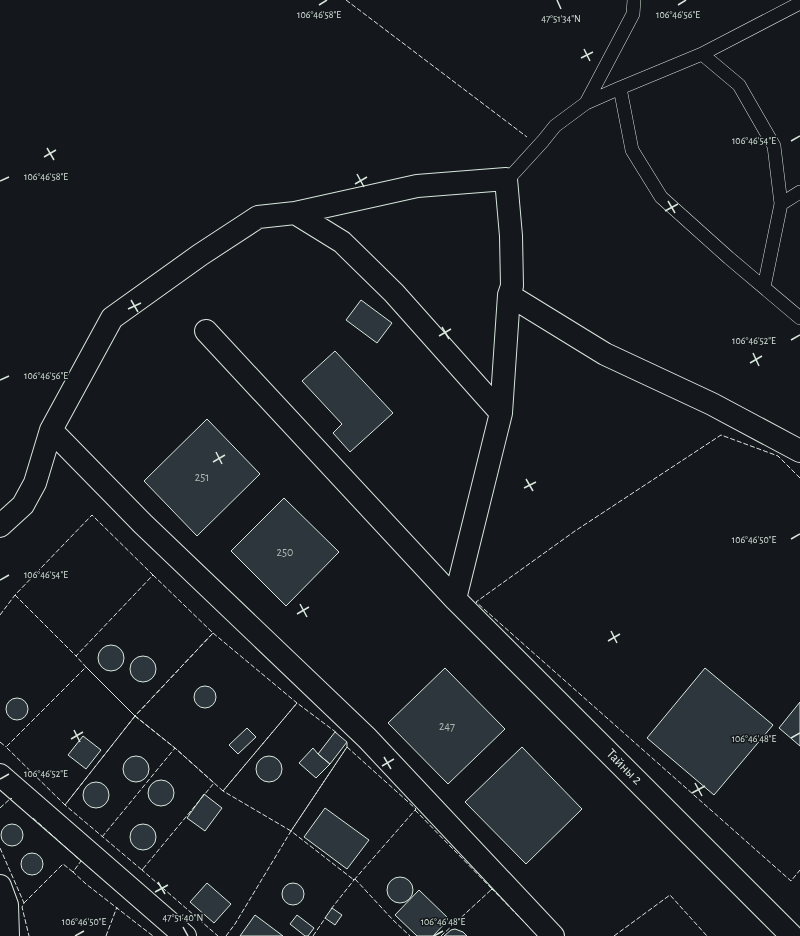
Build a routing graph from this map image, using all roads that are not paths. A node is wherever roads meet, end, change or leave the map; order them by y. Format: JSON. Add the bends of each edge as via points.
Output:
{"nodes":[{"id":1,"x":634,"y":0,"type":"edge"},
{"id":2,"x":800,"y":3,"type":"edge"},
{"id":3,"x":702,"y":54,"type":"junction"},
{"id":4,"x":620,"y":88,"type":"junction"},
{"id":5,"x":586,"y":103,"type":"junction"},
{"id":6,"x":506,"y":179,"type":"junction"},
{"id":7,"x":800,"y":192,"type":"edge"},
{"id":8,"x":781,"y":204,"type":"junction"},
{"id":9,"x":295,"y":214,"type":"junction"},
{"id":10,"x":764,"y":287,"type":"junction"},
{"id":11,"x":509,"y":295,"type":"junction"},
{"id":12,"x":799,"y":315,"type":"edge"},
{"id":13,"x":206,"y":330,"type":"dead end"},
{"id":14,"x":501,"y":413,"type":"junction"},
{"id":15,"x":51,"y":430,"type":"junction"},
{"id":16,"x":800,"y":451,"type":"edge"},
{"id":17,"x":0,"y":526,"type":"edge"},
{"id":18,"x":455,"y":599,"type":"junction"},
{"id":19,"x":0,"y":775,"type":"edge"},
{"id":20,"x":0,"y":886,"type":"edge"},
{"id":21,"x":8,"y":936,"type":"edge"},
{"id":22,"x":185,"y":936,"type":"edge"},
{"id":23,"x":553,"y":936,"type":"edge"},
{"id":24,"x":792,"y":936,"type":"edge"}],
"edges":[{"from":1,"to":5,"type":"lane","via":[[633,14]]},
{"from":2,"to":3,"type":"lane"},
{"from":3,"to":4,"type":"lane"},
{"from":3,"to":8,"type":"lane","via":[[739,85],[774,146]]},
{"from":4,"to":5,"type":"lane"},
{"from":4,"to":10,"type":"lane","via":[[632,150],[661,197]]},
{"from":5,"to":6,"type":"lane","via":[[555,126],[522,165]]},
{"from":6,"to":9,"type":"street","via":[[417,186]]},
{"from":6,"to":11,"type":"street","via":[[512,286]]},
{"from":7,"to":8,"type":"lane"},
{"from":8,"to":10,"type":"lane"},
{"from":9,"to":14,"type":"street","via":[[342,242],[353,252],[394,292]]},
{"from":9,"to":15,"type":"street","via":[[258,217],[112,318]]},
{"from":10,"to":12,"type":"lane"},
{"from":11,"to":14,"type":"street"},
{"from":11,"to":16,"type":"street","via":[[605,354],[712,404]]},
{"from":13,"to":18,"type":"street","name":"Тайны 2"},
{"from":14,"to":18,"type":"street"},
{"from":15,"to":17,"type":"street","via":[[35,483],[23,505]]},
{"from":15,"to":23,"type":"street","via":[[143,524],[367,738]]},
{"from":18,"to":24,"type":"street","name":"Тайны 2"},
{"from":19,"to":22,"type":"street"},
{"from":20,"to":21,"type":"street","via":[[7,905]]}]}
